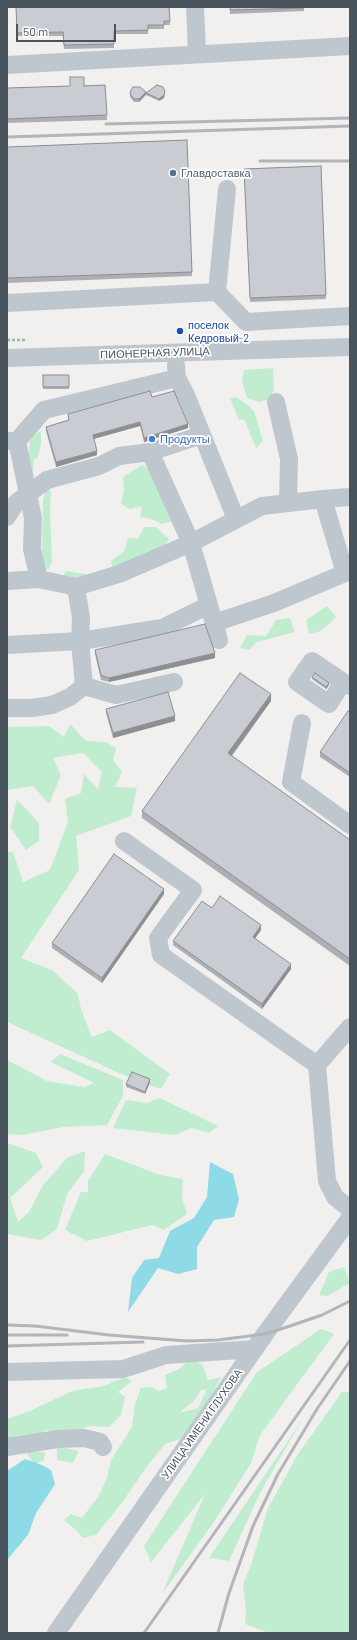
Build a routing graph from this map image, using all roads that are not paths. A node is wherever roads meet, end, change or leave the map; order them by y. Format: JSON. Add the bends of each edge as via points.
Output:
{"nodes":[{"id":1,"x":195,"y":7,"type":"edge"},
{"id":2,"x":350,"y":46,"type":"edge"},
{"id":3,"x":197,"y":54,"type":"junction"},
{"id":4,"x":7,"y":65,"type":"edge"},
{"id":5,"x":228,"y":190,"type":"dead end"},
{"id":6,"x":217,"y":292,"type":"junction"},
{"id":7,"x":7,"y":303,"type":"edge"},
{"id":8,"x":350,"y":316,"type":"edge"},
{"id":9,"x":350,"y":347,"type":"edge"},
{"id":10,"x":174,"y":352,"type":"junction"},
{"id":11,"x":7,"y":358,"type":"edge"},
{"id":12,"x":177,"y":378,"type":"junction"},
{"id":13,"x":276,"y":402,"type":"dead end"},
{"id":14,"x":202,"y":435,"type":"junction"},
{"id":15,"x":12,"y":441,"type":"edge"},
{"id":16,"x":150,"y":452,"type":"junction"},
{"id":17,"x":29,"y":494,"type":"junction"},
{"id":18,"x":350,"y":497,"type":"edge"},
{"id":19,"x":323,"y":499,"type":"junction"},
{"id":20,"x":288,"y":502,"type":"junction"},
{"id":21,"x":7,"y":518,"type":"edge"},
{"id":22,"x":236,"y":519,"type":"junction"},
{"id":23,"x":191,"y":543,"type":"junction"},
{"id":24,"x":39,"y":580,"type":"junction"},
{"id":25,"x":7,"y":581,"type":"edge"},
{"id":26,"x":76,"y":587,"type":"junction"},
{"id":27,"x":210,"y":605,"type":"junction"},
{"id":28,"x":214,"y":623,"type":"junction"},
{"id":29,"x":219,"y":640,"type":"dead end"},
{"id":30,"x":80,"y":641,"type":"junction"},
{"id":31,"x":7,"y":645,"type":"edge"},
{"id":32,"x":174,"y":682,"type":"dead end"},
{"id":33,"x":84,"y":686,"type":"junction"},
{"id":34,"x":7,"y":708,"type":"edge"},
{"id":35,"x":302,"y":723,"type":"dead end"},
{"id":36,"x":350,"y":825,"type":"edge"},
{"id":37,"x":124,"y":841,"type":"dead end"},
{"id":38,"x":350,"y":1027,"type":"edge"},
{"id":39,"x":317,"y":1065,"type":"junction"},
{"id":40,"x":350,"y":1209,"type":"edge"},
{"id":41,"x":350,"y":1218,"type":"edge"},
{"id":42,"x":255,"y":1349,"type":"junction"},
{"id":43,"x":7,"y":1372,"type":"edge"},
{"id":44,"x":7,"y":1447,"type":"edge"},
{"id":45,"x":103,"y":1447,"type":"dead end"},
{"id":46,"x":56,"y":1633,"type":"edge"}],
"edges":[{"from":1,"to":3,"type":"street"},
{"from":2,"to":3,"type":"street"},
{"from":3,"to":4,"type":"street"},
{"from":5,"to":6,"type":"street"},
{"from":6,"to":7,"type":"street"},
{"from":6,"to":8,"type":"street","via":[[246,322]]},
{"from":9,"to":10,"type":"street","name":"ПИОНЕРНАЯ УЛИЦА"},
{"from":10,"to":11,"type":"street","name":"ПИОНЕРНАЯ УЛИЦА"},
{"from":10,"to":12,"type":"street"},
{"from":12,"to":14,"type":"street"},
{"from":12,"to":15,"type":"street","via":[[44,410]]},
{"from":13,"to":20,"type":"street","via":[[289,459]]},
{"from":14,"to":16,"type":"street"},
{"from":14,"to":22,"type":"street"},
{"from":15,"to":17,"type":"street"},
{"from":16,"to":17,"type":"street","via":[[118,456],[99,466],[47,480]]},
{"from":16,"to":23,"type":"street"},
{"from":17,"to":21,"type":"street","via":[[16,503]]},
{"from":17,"to":24,"type":"street","via":[[33,518],[32,549]]},
{"from":18,"to":19,"type":"street"},
{"from":19,"to":20,"type":"street"},
{"from":19,"to":28,"type":"street","via":[[345,573],[274,603]]},
{"from":20,"to":22,"type":"street","via":[[262,506]]},
{"from":22,"to":23,"type":"street"},
{"from":23,"to":26,"type":"street","via":[[119,574]]},
{"from":23,"to":27,"type":"street"},
{"from":24,"to":25,"type":"street"},
{"from":24,"to":26,"type":"street"},
{"from":26,"to":30,"type":"street","via":[[81,618]]},
{"from":27,"to":28,"type":"street"},
{"from":27,"to":30,"type":"street","via":[[162,628]]},
{"from":28,"to":29,"type":"street"},
{"from":30,"to":31,"type":"street"},
{"from":30,"to":33,"type":"street"},
{"from":32,"to":33,"type":"street","via":[[116,695]]},
{"from":33,"to":34,"type":"street","via":[[70,697],[52,705]]},
{"from":35,"to":36,"type":"street","via":[[292,782]]},
{"from":37,"to":39,"type":"street","via":[[193,890],[158,938],[161,955]]},
{"from":38,"to":39,"type":"street"},
{"from":39,"to":40,"type":"street","via":[[327,1181],[335,1197]]},
{"from":41,"to":42,"type":"street","name":"УЛИЦА ИМЕНИ ГЛУХОВА"},
{"from":42,"to":43,"type":"street","via":[[166,1356],[123,1369]]},
{"from":42,"to":46,"type":"street","name":"УЛИЦА ИМЕНИ ГЛУХОВА"},
{"from":44,"to":45,"type":"street","via":[[58,1439],[84,1438],[100,1442]]}]}
